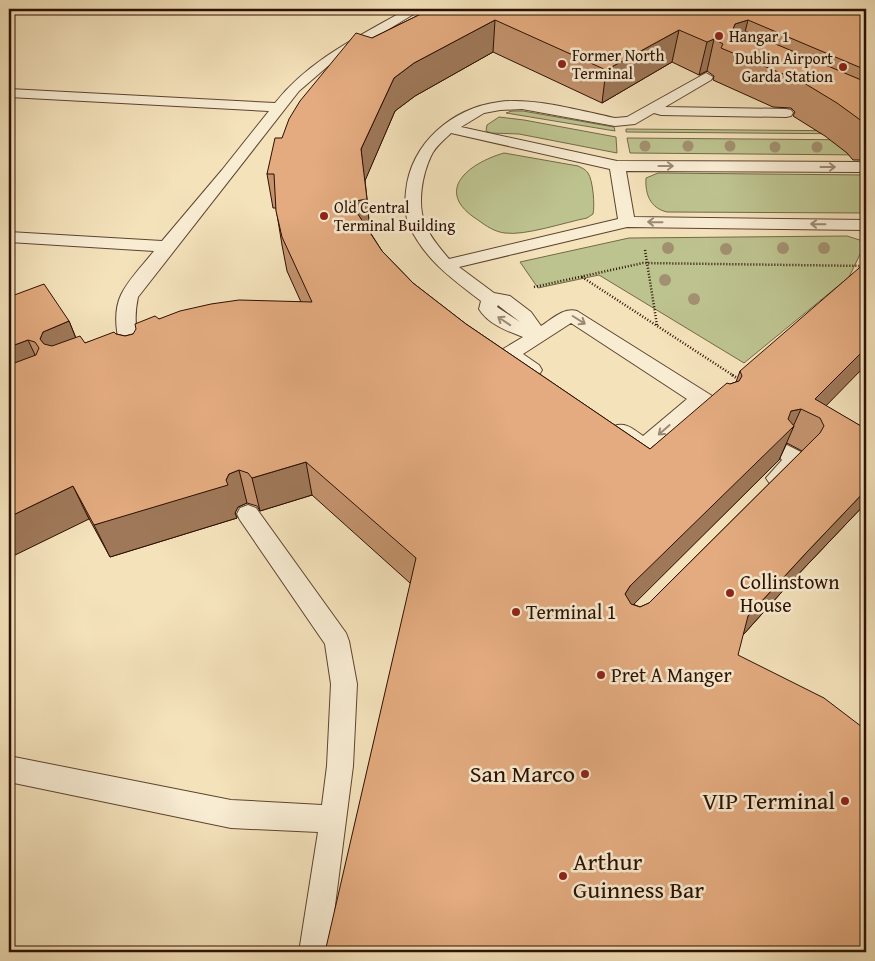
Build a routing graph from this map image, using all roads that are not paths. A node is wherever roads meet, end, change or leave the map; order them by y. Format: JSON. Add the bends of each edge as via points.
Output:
{"nodes":[{"id":1,"x":416,"y":9,"type":"edge"},
{"id":2,"x":706,"y":78,"type":"edge"},
{"id":3,"x":9,"y":93,"type":"edge"},
{"id":4,"x":735,"y":96,"type":"dead end"},
{"id":5,"x":278,"y":107,"type":"junction"},
{"id":6,"x":654,"y":108,"type":"junction"},
{"id":7,"x":720,"y":112,"type":"junction"},
{"id":8,"x":786,"y":113,"type":"edge"},
{"id":9,"x":448,"y":128,"type":"junction"},
{"id":10,"x":617,"y":166,"type":"junction"},
{"id":11,"x":859,"y":167,"type":"dead end"},
{"id":12,"x":634,"y":222,"type":"junction"},
{"id":13,"x":866,"y":225,"type":"edge"},
{"id":14,"x":9,"y":237,"type":"edge"},
{"id":15,"x":166,"y":247,"type":"junction"},
{"id":16,"x":445,"y":265,"type":"junction"},
{"id":17,"x":538,"y":336,"type":"junction"},
{"id":18,"x":112,"y":353,"type":"edge"},
{"id":19,"x":549,"y":381,"type":"edge"},
{"id":20,"x":701,"y":398,"type":"junction"},
{"id":21,"x":718,"y":409,"type":"edge"},
{"id":22,"x":605,"y":419,"type":"edge"},
{"id":23,"x":785,"y":452,"type":"edge"},
{"id":24,"x":762,"y":494,"type":"edge"},
{"id":25,"x":248,"y":514,"type":"edge"},
{"id":26,"x":9,"y":769,"type":"edge"},
{"id":27,"x":334,"y":819,"type":"junction"},
{"id":28,"x":314,"y":952,"type":"edge"}],
"edges":[{"from":1,"to":5,"type":"lane","via":[[323,63]]},
{"from":2,"to":6,"type":"lane"},
{"from":3,"to":5,"type":"lane"},
{"from":4,"to":7,"type":"lane","via":[[718,106]]},
{"from":5,"to":15,"type":"lane"},
{"from":6,"to":7,"type":"lane","via":[[661,111]]},
{"from":6,"to":9,"type":"lane","via":[[630,121],[615,122],[522,105],[500,106],[480,110]]},
{"from":7,"to":8,"type":"lane"},
{"from":9,"to":10,"type":"lane"},
{"from":9,"to":16,"type":"lane","via":[[424,154],[415,178],[413,200],[416,223]]},
{"from":10,"to":11,"type":"lane","one_way":true},
{"from":10,"to":12,"type":"lane"},
{"from":13,"to":12,"type":"lane","one_way":true},
{"from":12,"to":16,"type":"lane"},
{"from":14,"to":15,"type":"lane"},
{"from":15,"to":18,"type":"lane","via":[[129,296],[126,316],[133,354]]},
{"from":16,"to":17,"type":"lane","via":[[490,299],[504,300],[525,316]]},
{"from":17,"to":19,"type":"lane","via":[[510,354]]},
{"from":17,"to":20,"type":"lane","one_way":true,"via":[[571,315]]},
{"from":20,"to":21,"type":"lane"},
{"from":20,"to":22,"type":"lane","one_way":true,"via":[[644,446]]},
{"from":23,"to":24,"type":"lane","via":[[796,459]]},
{"from":25,"to":27,"type":"lane","via":[[337,640],[344,684]]},
{"from":26,"to":27,"type":"lane","via":[[231,814]]},
{"from":27,"to":28,"type":"lane"}]}
